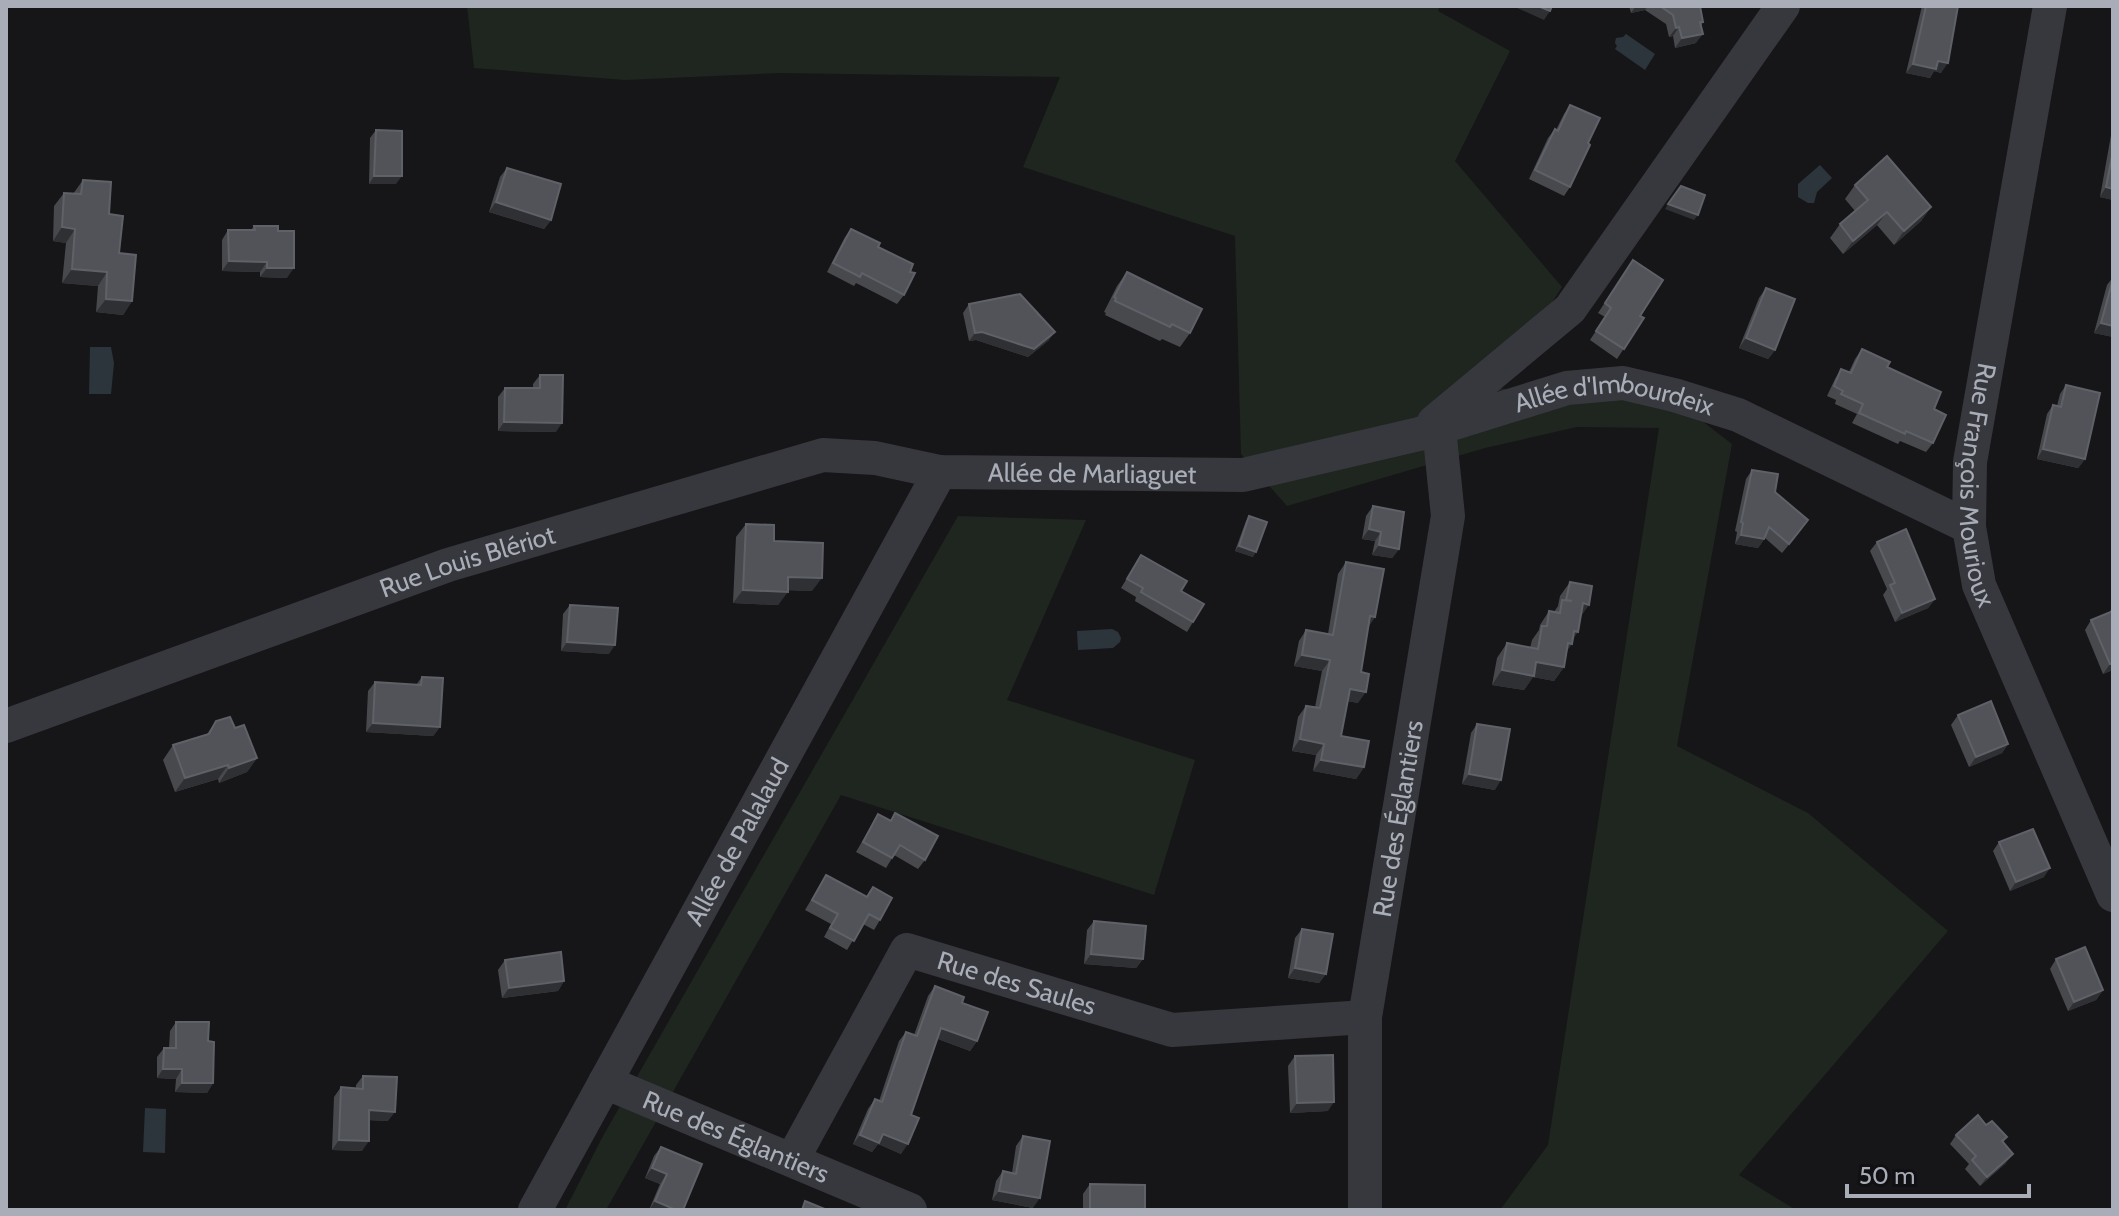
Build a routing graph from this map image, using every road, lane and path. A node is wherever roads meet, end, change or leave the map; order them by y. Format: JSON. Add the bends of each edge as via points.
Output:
{"nodes":[{"id":1,"x":1783,"y":6,"type":"edge"},
{"id":2,"x":2050,"y":6,"type":"edge"},
{"id":3,"x":1429,"y":431,"type":"junction"},
{"id":4,"x":940,"y":472,"type":"junction"},
{"id":5,"x":1243,"y":475,"type":"joint"},
{"id":6,"x":1969,"y":527,"type":"junction"},
{"id":7,"x":6,"y":726,"type":"edge"},
{"id":8,"x":2113,"y":895,"type":"edge"},
{"id":9,"x":1365,"y":1017,"type":"junction"},
{"id":10,"x":605,"y":1082,"type":"junction"},
{"id":11,"x":792,"y":1160,"type":"junction"},
{"id":12,"x":535,"y":1210,"type":"edge"},
{"id":13,"x":910,"y":1210,"type":"edge"},
{"id":14,"x":1365,"y":1210,"type":"edge"}],
"edges":[{"from":1,"to":3,"type":"street","via":[[1570,309]]},
{"from":2,"to":6,"type":"street","name":"Rue François Mourioux","via":[[1970,462]]},
{"from":3,"to":5,"type":"street","name":"Allée d'Imbourdeix"},
{"from":3,"to":6,"type":"street","name":"Allée d'Imbourdeix","via":[[1567,388],[1623,383],[1738,415]]},
{"from":3,"to":9,"type":"street","name":"Rue des Églantiers","via":[[1448,516]]},
{"from":4,"to":5,"type":"street","name":"Allée de Marliaguet"},
{"from":4,"to":7,"type":"street","name":"Rue Louis Blériot","via":[[875,458],[823,455],[448,565]]},
{"from":4,"to":10,"type":"street","name":"Allée de Palalaud"},
{"from":6,"to":8,"type":"street","name":"Rue François Mourioux","via":[[1979,585]]},
{"from":9,"to":11,"type":"street","name":"Rue des Saules","via":[[1172,1030],[907,950]]},
{"from":9,"to":14,"type":"street","name":"Rue des Églantiers"},
{"from":10,"to":11,"type":"street","name":"Rue des Églantiers"},
{"from":10,"to":12,"type":"street","name":"Allée de Palalaud"},
{"from":11,"to":13,"type":"street","name":"Rue des Églantiers"}]}
